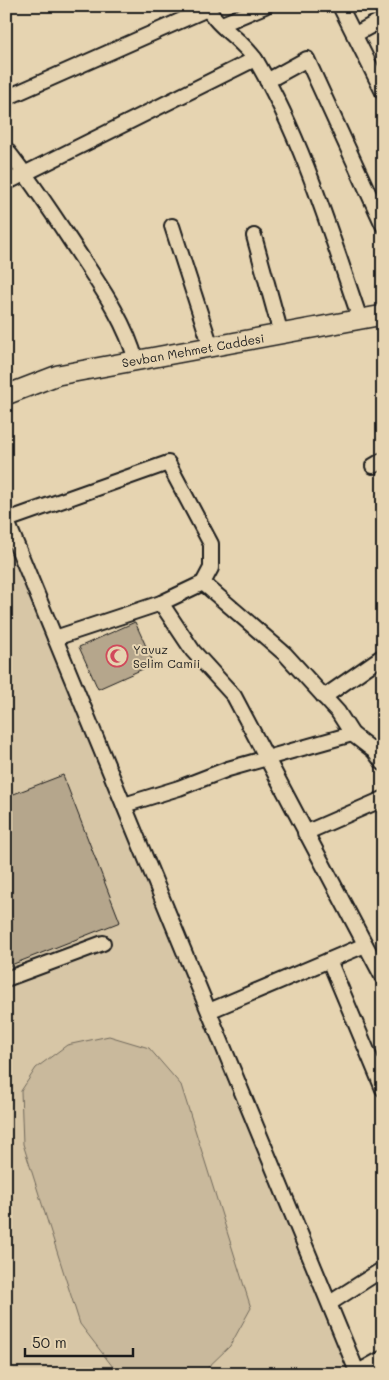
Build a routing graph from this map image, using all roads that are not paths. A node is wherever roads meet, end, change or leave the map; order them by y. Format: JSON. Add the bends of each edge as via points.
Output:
{"nodes":[{"id":1,"x":265,"y":6,"type":"edge"},
{"id":2,"x":340,"y":6,"type":"edge"},
{"id":3,"x":206,"y":8,"type":"edge"},
{"id":4,"x":383,"y":19,"type":"edge"},
{"id":5,"x":222,"y":24,"type":"junction"},
{"id":6,"x":354,"y":35,"type":"junction"},
{"id":7,"x":255,"y":59,"type":"junction"},
{"id":8,"x":267,"y":81,"type":"junction"},
{"id":9,"x":383,"y":92,"type":"edge"},
{"id":10,"x":6,"y":98,"type":"edge"},
{"id":11,"x":6,"y":149,"type":"edge"},
{"id":12,"x":25,"y":172,"type":"junction"},
{"id":13,"x":6,"y":182,"type":"edge"},
{"id":14,"x":383,"y":225,"type":"edge"},
{"id":15,"x":172,"y":226,"type":"dead end"},
{"id":16,"x":254,"y":236,"type":"dead end"},
{"id":17,"x":383,"y":315,"type":"edge"},
{"id":18,"x":360,"y":320,"type":"junction"},
{"id":19,"x":281,"y":334,"type":"junction"},
{"id":20,"x":211,"y":348,"type":"junction"},
{"id":21,"x":136,"y":361,"type":"junction"},
{"id":22,"x":6,"y":395,"type":"edge"},
{"id":23,"x":6,"y":519,"type":"edge"},
{"id":24,"x":203,"y":583,"type":"junction"},
{"id":25,"x":161,"y":603,"type":"junction"},
{"id":26,"x":55,"y":638,"type":"junction"},
{"id":27,"x":383,"y":656,"type":"edge"},
{"id":28,"x":324,"y":698,"type":"junction"},
{"id":29,"x":352,"y":734,"type":"junction"},
{"id":30,"x":378,"y":748,"type":"edge"},
{"id":31,"x":267,"y":760,"type":"junction"},
{"id":32,"x":383,"y":763,"type":"edge"},
{"id":33,"x":383,"y":799,"type":"edge"},
{"id":34,"x":124,"y":805,"type":"junction"},
{"id":35,"x":305,"y":833,"type":"junction"},
{"id":36,"x":103,"y":943,"type":"dead end"},
{"id":37,"x":365,"y":945,"type":"junction"},
{"id":38,"x":329,"y":960,"type":"junction"},
{"id":39,"x":383,"y":978,"type":"edge"},
{"id":40,"x":6,"y":979,"type":"edge"},
{"id":41,"x":209,"y":1011,"type":"junction"},
{"id":42,"x":383,"y":1089,"type":"edge"},
{"id":43,"x":383,"y":1269,"type":"edge"},
{"id":44,"x":330,"y":1303,"type":"junction"},
{"id":45,"x":383,"y":1358,"type":"edge"},
{"id":46,"x":358,"y":1373,"type":"edge"}],
"edges":[{"from":1,"to":5,"type":"street"},
{"from":2,"to":6,"type":"street"},
{"from":3,"to":5,"type":"street"},
{"from":3,"to":10,"type":"street"},
{"from":4,"to":6,"type":"street"},
{"from":5,"to":7,"type":"street"},
{"from":6,"to":9,"type":"street"},
{"from":7,"to":8,"type":"street"},
{"from":7,"to":12,"type":"street"},
{"from":8,"to":14,"type":"street","via":[[307,60]]},
{"from":8,"to":18,"type":"street","via":[[304,156]]},
{"from":11,"to":12,"type":"street"},
{"from":12,"to":13,"type":"street"},
{"from":12,"to":21,"type":"street","via":[[94,277],[130,340]]},
{"from":15,"to":20,"type":"street"},
{"from":16,"to":19,"type":"street"},
{"from":17,"to":18,"type":"main road","name":"Sevban Mehmet Caddesi"},
{"from":18,"to":19,"type":"main road","name":"Sevban Mehmet Caddesi"},
{"from":19,"to":20,"type":"main road","name":"Sevban Mehmet Caddesi"},
{"from":20,"to":21,"type":"main road","name":"Sevban Mehmet Caddesi"},
{"from":21,"to":22,"type":"main road","name":"Sevban Mehmet Caddesi","via":[[58,375]]},
{"from":23,"to":24,"type":"street","via":[[168,463],[211,544],[212,568]]},
{"from":23,"to":26,"type":"street"},
{"from":24,"to":25,"type":"street"},
{"from":24,"to":28,"type":"street","via":[[286,654]]},
{"from":25,"to":26,"type":"street"},
{"from":25,"to":31,"type":"street","via":[[193,652],[234,696]]},
{"from":26,"to":34,"type":"street"},
{"from":27,"to":28,"type":"street"},
{"from":28,"to":29,"type":"street"},
{"from":29,"to":30,"type":"street"},
{"from":29,"to":31,"type":"street"},
{"from":30,"to":32,"type":"street"},
{"from":31,"to":34,"type":"street","via":[[228,769]]},
{"from":31,"to":35,"type":"street"},
{"from":33,"to":35,"type":"street"},
{"from":34,"to":41,"type":"street"},
{"from":35,"to":37,"type":"street"},
{"from":36,"to":40,"type":"street"},
{"from":37,"to":38,"type":"street"},
{"from":37,"to":39,"type":"street"},
{"from":38,"to":41,"type":"street"},
{"from":38,"to":42,"type":"street"},
{"from":41,"to":44,"type":"street"},
{"from":43,"to":44,"type":"street"},
{"from":44,"to":46,"type":"street"},
{"from":45,"to":46,"type":"street"}]}
